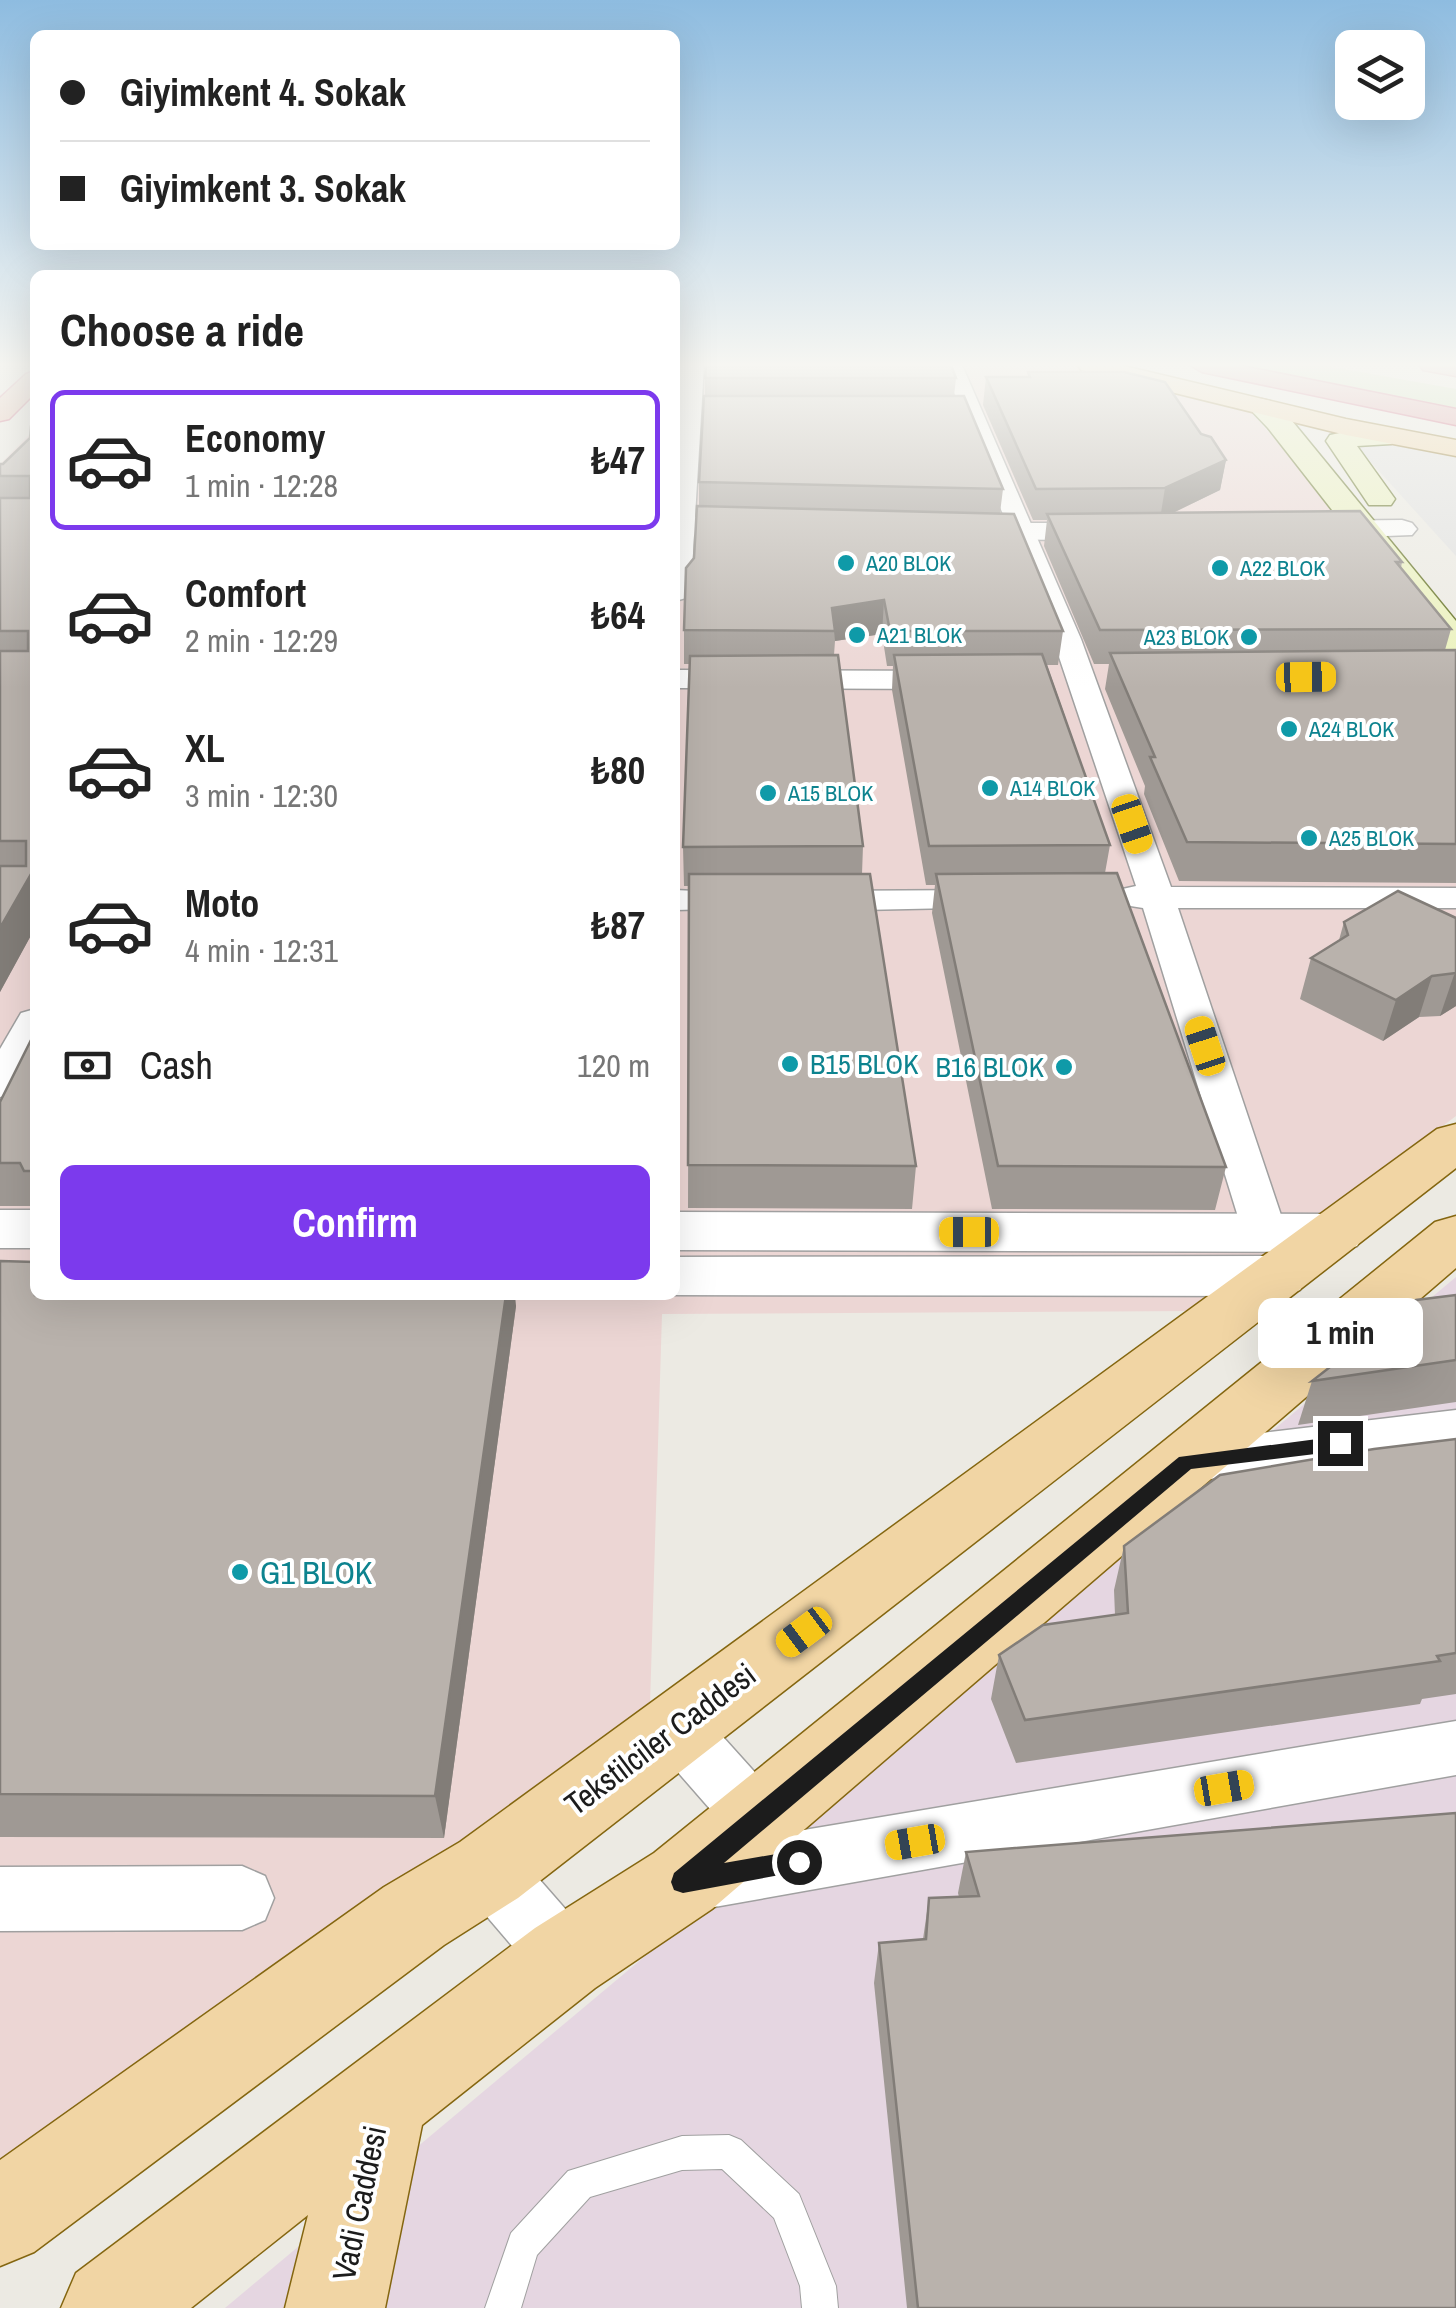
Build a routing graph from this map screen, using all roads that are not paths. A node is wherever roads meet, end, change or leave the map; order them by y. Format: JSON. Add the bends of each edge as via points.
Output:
{"nodes":[{"id":1,"x":683,"y":473,"type":"edge"},
{"id":2,"x":993,"y":473,"type":"edge"},
{"id":3,"x":1317,"y":473,"type":"edge"},
{"id":4,"x":1362,"y":473,"type":"edge"},
{"id":5,"x":680,"y":500,"type":"edge"},
{"id":6,"x":1398,"y":523,"type":"junction"},
{"id":7,"x":1278,"y":524,"type":"edge"},
{"id":8,"x":1357,"y":524,"type":"junction"},
{"id":9,"x":680,"y":525,"type":"edge"},
{"id":10,"x":799,"y":526,"type":"edge"},
{"id":11,"x":1141,"y":526,"type":"edge"},
{"id":12,"x":916,"y":527,"type":"edge"},
{"id":13,"x":1023,"y":528,"type":"junction"},
{"id":14,"x":1424,"y":553,"type":"dead end"},
{"id":15,"x":1456,"y":644,"type":"edge"},
{"id":16,"x":1082,"y":679,"type":"junction"},
{"id":17,"x":1122,"y":679,"type":"edge"},
{"id":18,"x":680,"y":680,"type":"edge"},
{"id":19,"x":970,"y":680,"type":"edge"},
{"id":20,"x":1045,"y":680,"type":"edge"},
{"id":21,"x":1157,"y":897,"type":"junction"},
{"id":22,"x":1100,"y":898,"type":"edge"},
{"id":23,"x":1456,"y":898,"type":"edge"},
{"id":24,"x":1024,"y":899,"type":"edge"},
{"id":25,"x":680,"y":900,"type":"edge"},
{"id":26,"x":30,"y":1030,"type":"edge"},
{"id":27,"x":0,"y":1085,"type":"edge"},
{"id":28,"x":1456,"y":1141,"type":"edge"},
{"id":29,"x":0,"y":1229,"type":"edge"},
{"id":30,"x":30,"y":1229,"type":"edge"},
{"id":31,"x":680,"y":1230,"type":"edge"},
{"id":32,"x":1456,"y":1236,"type":"edge"},
{"id":33,"x":1272,"y":1254,"type":"junction"},
{"id":34,"x":0,"y":1276,"type":"edge"},
{"id":35,"x":30,"y":1276,"type":"edge"},
{"id":36,"x":680,"y":1277,"type":"edge"},
{"id":37,"x":1456,"y":1429,"type":"edge"},
{"id":38,"x":1186,"y":1462,"type":"junction"},
{"id":39,"x":676,"y":1727,"type":"junction"},
{"id":40,"x":1456,"y":1748,"type":"edge"},
{"id":41,"x":756,"y":1819,"type":"junction"},
{"id":42,"x":488,"y":1870,"type":"junction"},
{"id":43,"x":683,"y":1882,"type":"junction"},
{"id":44,"x":242,"y":1898,"type":"dead end"},
{"id":45,"x":0,"y":1899,"type":"edge"},
{"id":46,"x":565,"y":1958,"type":"junction"},
{"id":47,"x":382,"y":2099,"type":"junction"},
{"id":48,"x":0,"y":2218,"type":"edge"},
{"id":49,"x":111,"y":2308,"type":"edge"},
{"id":50,"x":336,"y":2308,"type":"edge"},
{"id":51,"x":502,"y":2308,"type":"edge"},
{"id":52,"x":820,"y":2308,"type":"edge"}],
"edges":[{"from":1,"to":5,"type":"street"},
{"from":2,"to":13,"type":"street"},
{"from":3,"to":8,"type":"main road"},
{"from":4,"to":6,"type":"main road"},
{"from":6,"to":8,"type":"street"},
{"from":6,"to":14,"type":"main road"},
{"from":7,"to":8,"type":"street"},
{"from":8,"to":15,"type":"main road"},
{"from":9,"to":10,"type":"street"},
{"from":11,"to":13,"type":"street"},
{"from":12,"to":13,"type":"street"},
{"from":13,"to":16,"type":"street"},
{"from":16,"to":17,"type":"street"},
{"from":16,"to":20,"type":"street"},
{"from":16,"to":21,"type":"street"},
{"from":18,"to":19,"type":"street"},
{"from":21,"to":22,"type":"street"},
{"from":21,"to":23,"type":"street"},
{"from":21,"to":33,"type":"street"},
{"from":24,"to":25,"type":"street"},
{"from":26,"to":27,"type":"street"},
{"from":28,"to":33,"type":"main road","name":"Tekstilciler Caddesi","via":[[1337,1233]]},
{"from":29,"to":30,"type":"street"},
{"from":31,"to":33,"type":"street"},
{"from":32,"to":38,"type":"main road"},
{"from":33,"to":36,"type":"street"},
{"from":33,"to":39,"type":"main road","name":"Tekstilciler Caddesi"},
{"from":34,"to":35,"type":"street"},
{"from":37,"to":38,"type":"street"},
{"from":38,"to":41,"type":"main road"},
{"from":39,"to":41,"type":"street"},
{"from":39,"to":42,"type":"main road","name":"Tekstilciler Caddesi"},
{"from":40,"to":43,"type":"street"},
{"from":41,"to":43,"type":"main road"},
{"from":42,"to":46,"type":"street"},
{"from":42,"to":48,"type":"main road","name":"Tekstilciler Caddesi","via":[[414,1916]]},
{"from":43,"to":46,"type":"main road"},
{"from":44,"to":45,"type":"street"},
{"from":46,"to":47,"type":"main road"},
{"from":47,"to":49,"type":"main road"},
{"from":47,"to":50,"type":"main road","name":"Vadi Caddesi"},
{"from":51,"to":52,"type":"lane","via":[[523,2245],[580,2183],[682,2153],[729,2152],[787,2206]]}]}
